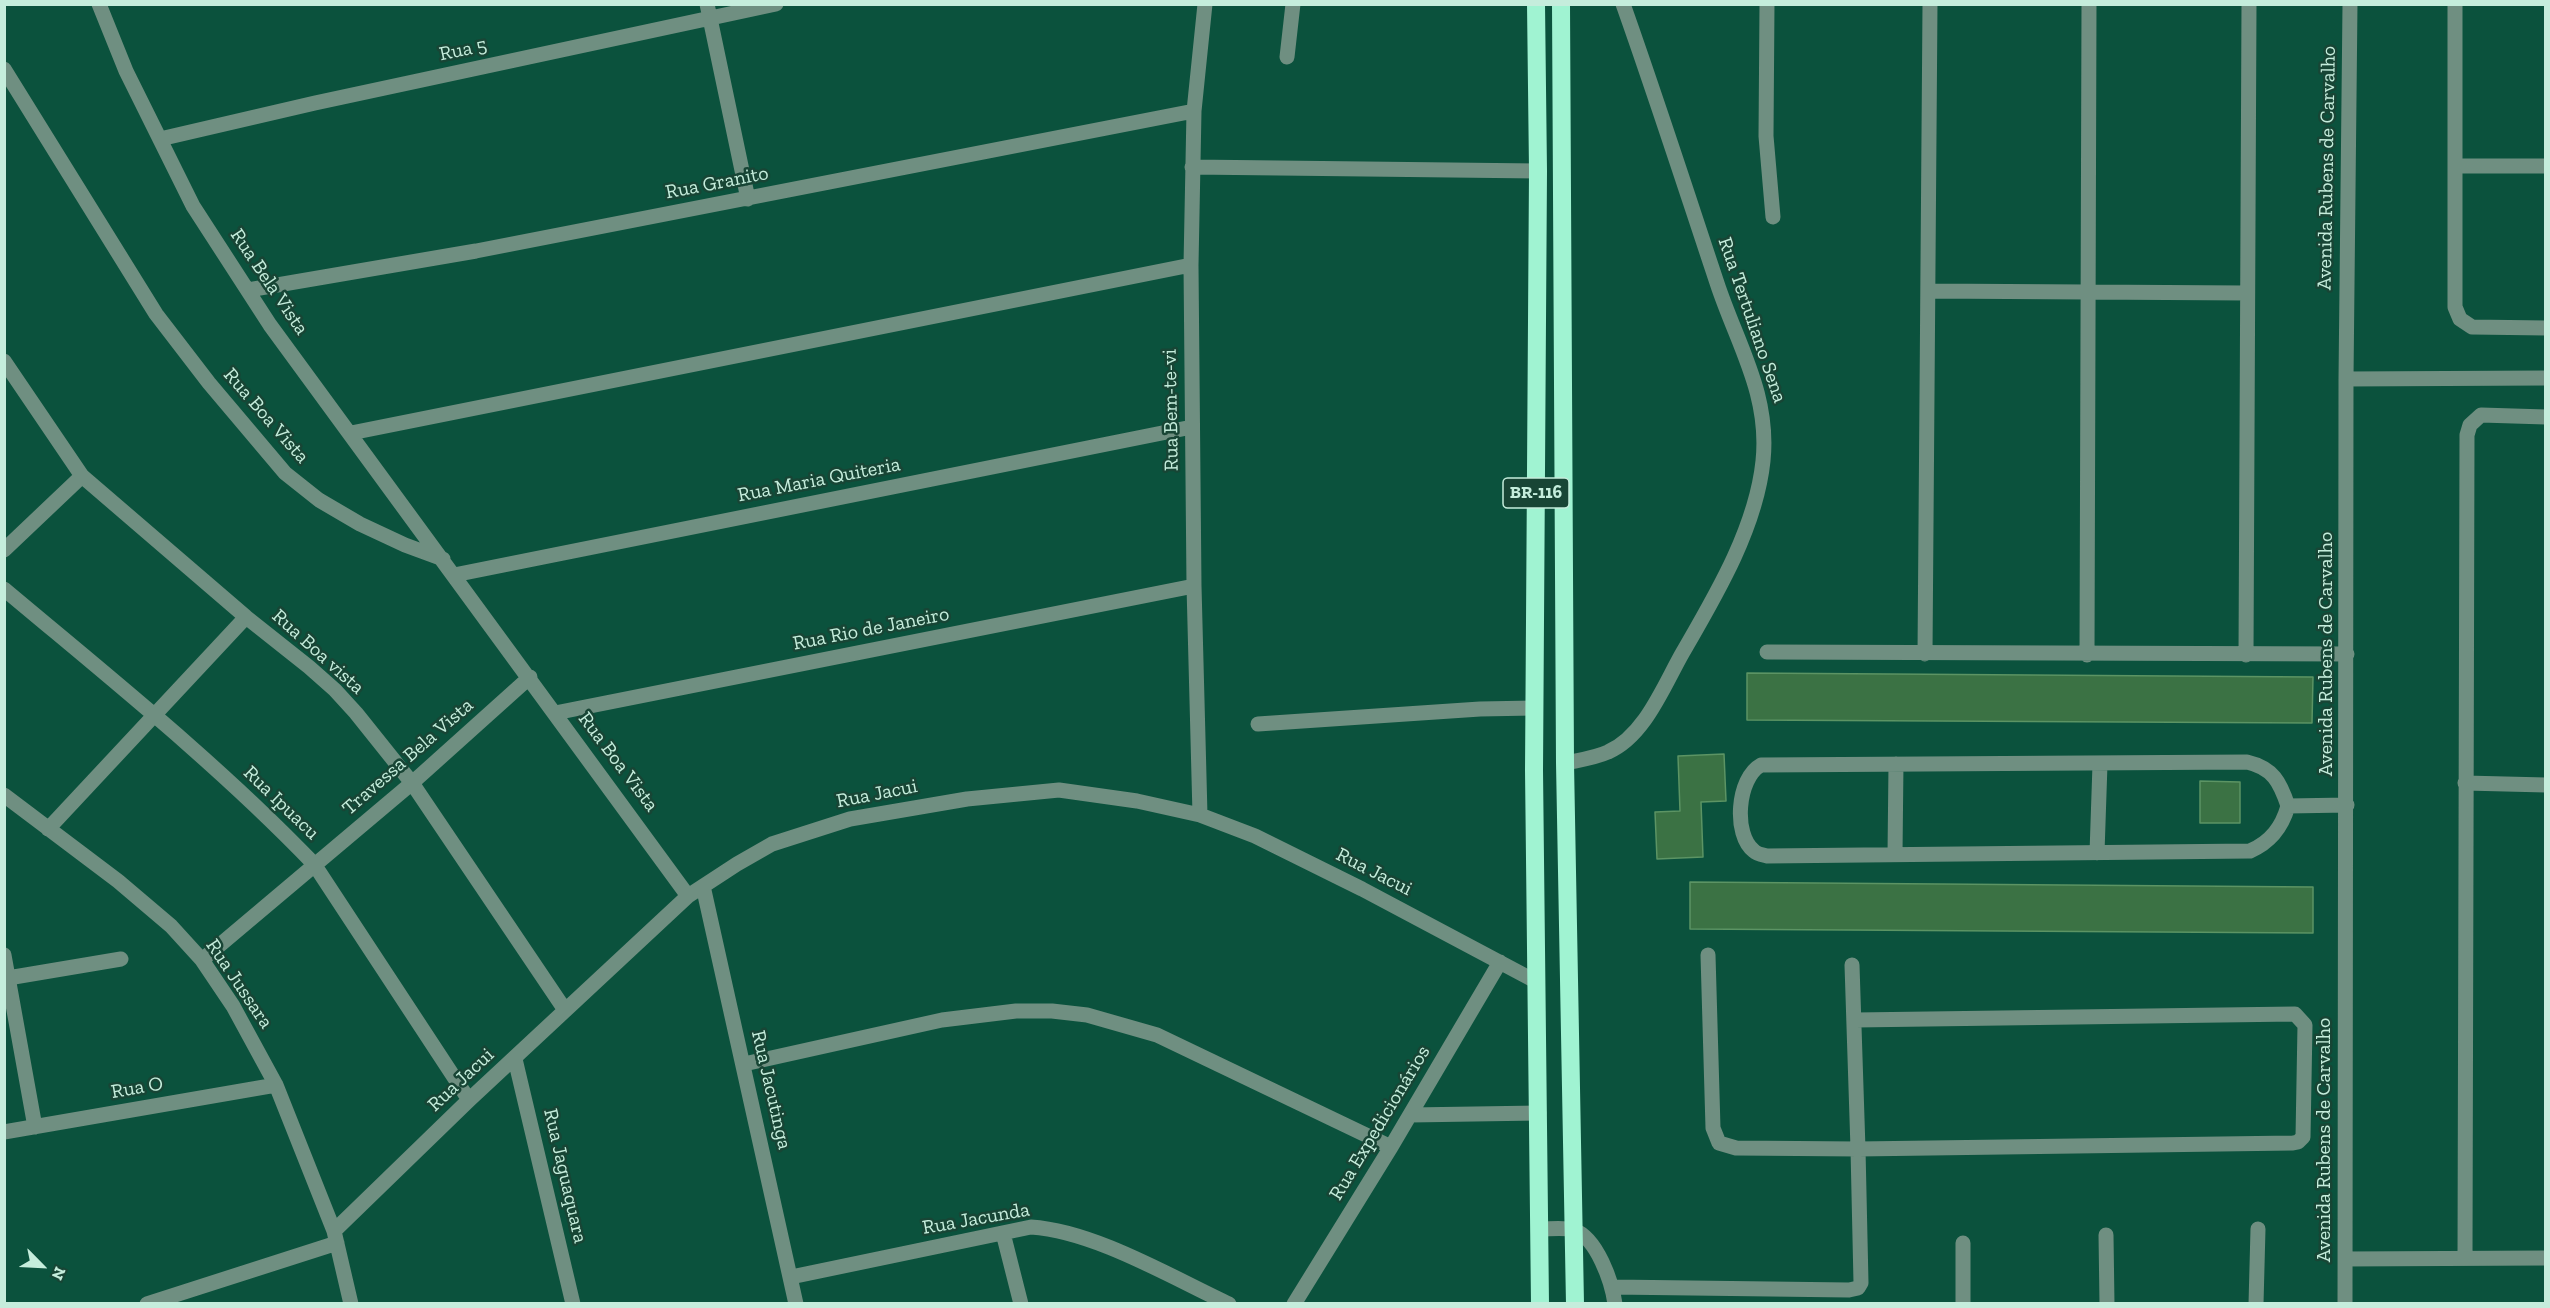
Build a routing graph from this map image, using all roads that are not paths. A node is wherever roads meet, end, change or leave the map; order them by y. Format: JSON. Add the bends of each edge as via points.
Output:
{"nodes":[{"id":1,"x":99,"y":4,"type":"edge"},
{"id":2,"x":776,"y":4,"type":"edge"},
{"id":3,"x":1205,"y":4,"type":"edge"},
{"id":4,"x":1293,"y":4,"type":"edge"},
{"id":5,"x":1536,"y":4,"type":"edge"},
{"id":6,"x":1561,"y":4,"type":"edge"},
{"id":7,"x":1623,"y":4,"type":"edge"},
{"id":8,"x":1767,"y":4,"type":"edge"},
{"id":9,"x":1930,"y":4,"type":"edge"},
{"id":10,"x":2089,"y":4,"type":"edge"},
{"id":11,"x":2249,"y":4,"type":"edge"},
{"id":12,"x":2350,"y":4,"type":"edge"},
{"id":13,"x":2455,"y":4,"type":"edge"},
{"id":14,"x":708,"y":11,"type":"edge"},
{"id":15,"x":1287,"y":57,"type":"dead end"},
{"id":16,"x":4,"y":69,"type":"edge"},
{"id":17,"x":1194,"y":111,"type":"junction"},
{"id":18,"x":160,"y":140,"type":"junction"},
{"id":19,"x":2455,"y":166,"type":"junction"},
{"id":20,"x":2546,"y":166,"type":"edge"},
{"id":21,"x":1192,"y":167,"type":"junction"},
{"id":22,"x":1538,"y":171,"type":"junction"},
{"id":23,"x":748,"y":199,"type":"junction"},
{"id":24,"x":1773,"y":217,"type":"dead end"},
{"id":25,"x":1191,"y":266,"type":"junction"},
{"id":26,"x":248,"y":290,"type":"junction"},
{"id":27,"x":1928,"y":291,"type":"junction"},
{"id":28,"x":2089,"y":292,"type":"junction"},
{"id":29,"x":2246,"y":293,"type":"junction"},
{"id":30,"x":2546,"y":328,"type":"edge"},
{"id":31,"x":4,"y":361,"type":"edge"},
{"id":32,"x":2546,"y":378,"type":"edge"},
{"id":33,"x":2346,"y":379,"type":"junction"},
{"id":34,"x":2546,"y":417,"type":"edge"},
{"id":35,"x":1192,"y":427,"type":"junction"},
{"id":36,"x":351,"y":433,"type":"junction"},
{"id":37,"x":82,"y":476,"type":"junction"},
{"id":38,"x":4,"y":550,"type":"edge"},
{"id":39,"x":443,"y":559,"type":"junction"},
{"id":40,"x":454,"y":575,"type":"junction"},
{"id":41,"x":1194,"y":586,"type":"junction"},
{"id":42,"x":4,"y":589,"type":"edge"},
{"id":43,"x":246,"y":617,"type":"junction"},
{"id":44,"x":1767,"y":652,"type":"dead end"},
{"id":45,"x":1925,"y":654,"type":"junction"},
{"id":46,"x":2347,"y":654,"type":"junction"},
{"id":47,"x":2087,"y":655,"type":"junction"},
{"id":48,"x":2246,"y":655,"type":"junction"},
{"id":49,"x":530,"y":677,"type":"junction"},
{"id":50,"x":1534,"y":708,"type":"junction"},
{"id":51,"x":555,"y":713,"type":"junction"},
{"id":52,"x":156,"y":716,"type":"junction"},
{"id":53,"x":1258,"y":724,"type":"dead end"},
{"id":54,"x":1565,"y":763,"type":"junction"},
{"id":55,"x":1896,"y":764,"type":"junction"},
{"id":56,"x":2100,"y":764,"type":"junction"},
{"id":57,"x":412,"y":783,"type":"junction"},
{"id":58,"x":2465,"y":783,"type":"junction"},
{"id":59,"x":2546,"y":785,"type":"edge"},
{"id":60,"x":4,"y":795,"type":"edge"},
{"id":61,"x":2347,"y":805,"type":"junction"},
{"id":62,"x":2288,"y":806,"type":"junction"},
{"id":63,"x":1200,"y":815,"type":"junction"},
{"id":64,"x":48,"y":829,"type":"junction"},
{"id":65,"x":2097,"y":853,"type":"junction"},
{"id":66,"x":1895,"y":854,"type":"junction"},
{"id":67,"x":314,"y":864,"type":"junction"},
{"id":68,"x":702,"y":886,"type":"junction"},
{"id":69,"x":688,"y":896,"type":"junction"},
{"id":70,"x":4,"y":955,"type":"edge"},
{"id":71,"x":1708,"y":955,"type":"dead end"},
{"id":72,"x":121,"y":959,"type":"dead end"},
{"id":73,"x":202,"y":960,"type":"junction"},
{"id":74,"x":1500,"y":962,"type":"junction"},
{"id":75,"x":1852,"y":965,"type":"dead end"},
{"id":76,"x":9,"y":978,"type":"junction"},
{"id":77,"x":1537,"y":982,"type":"junction"},
{"id":78,"x":565,"y":1010,"type":"junction"},
{"id":79,"x":1855,"y":1020,"type":"junction"},
{"id":80,"x":515,"y":1059,"type":"junction"},
{"id":81,"x":744,"y":1064,"type":"junction"},
{"id":82,"x":276,"y":1085,"type":"junction"},
{"id":83,"x":470,"y":1100,"type":"junction"},
{"id":84,"x":1539,"y":1113,"type":"junction"},
{"id":85,"x":1410,"y":1115,"type":"junction"},
{"id":86,"x":35,"y":1127,"type":"junction"},
{"id":87,"x":4,"y":1132,"type":"edge"},
{"id":88,"x":1391,"y":1147,"type":"junction"},
{"id":89,"x":1858,"y":1149,"type":"junction"},
{"id":90,"x":1540,"y":1229,"type":"junction"},
{"id":91,"x":2258,"y":1229,"type":"dead end"},
{"id":92,"x":1574,"y":1230,"type":"junction"},
{"id":93,"x":1003,"y":1233,"type":"junction"},
{"id":94,"x":2106,"y":1235,"type":"dead end"},
{"id":95,"x":336,"y":1237,"type":"junction"},
{"id":96,"x":1963,"y":1243,"type":"dead end"},
{"id":97,"x":2465,"y":1258,"type":"junction"},
{"id":98,"x":2546,"y":1258,"type":"edge"},
{"id":99,"x":2344,"y":1259,"type":"junction"},
{"id":100,"x":791,"y":1277,"type":"junction"},
{"id":101,"x":1612,"y":1287,"type":"junction"},
{"id":102,"x":156,"y":1302,"type":"edge"},
{"id":103,"x":351,"y":1304,"type":"edge"},
{"id":104,"x":573,"y":1304,"type":"edge"},
{"id":105,"x":796,"y":1304,"type":"edge"},
{"id":106,"x":1021,"y":1304,"type":"edge"},
{"id":107,"x":1228,"y":1304,"type":"edge"},
{"id":108,"x":1294,"y":1304,"type":"edge"},
{"id":109,"x":1540,"y":1304,"type":"edge"},
{"id":110,"x":1575,"y":1304,"type":"edge"},
{"id":111,"x":1615,"y":1304,"type":"edge"},
{"id":112,"x":1962,"y":1304,"type":"edge"},
{"id":113,"x":2107,"y":1304,"type":"edge"},
{"id":114,"x":2256,"y":1304,"type":"edge"},
{"id":115,"x":2345,"y":1304,"type":"edge"}],
"edges":[{"from":1,"to":18,"type":"street","name":"Rua Bela Vista"},
{"from":2,"to":14,"type":"street","name":"Rua 5"},
{"from":3,"to":17,"type":"street","name":"Rua Bem-te-vi"},
{"from":4,"to":15,"type":"street"},
{"from":5,"to":22,"type":"highway","number":"BR-116"},
{"from":6,"to":54,"type":"highway"},
{"from":7,"to":54,"type":"street","name":"Rua Tertuliano Sena","via":[[1761,403],[1763,463],[1728,571],[1645,718],[1626,741],[1611,751]]},
{"from":8,"to":24,"type":"street","via":[[1767,136]]},
{"from":9,"to":27,"type":"street"},
{"from":10,"to":28,"type":"street"},
{"from":11,"to":29,"type":"street"},
{"from":12,"to":33,"type":"street","name":"Avenida Rubens de Carvalho"},
{"from":13,"to":19,"type":"street"},
{"from":14,"to":18,"type":"street","name":"Rua 5"},
{"from":14,"to":23,"type":"street"},
{"from":16,"to":39,"type":"street","name":"Rua Boa Vista","via":[[156,314],[285,473],[319,500],[360,524]]},
{"from":17,"to":21,"type":"street","name":"Rua Bem-te-vi"},
{"from":17,"to":23,"type":"street","name":"Rua Granito"},
{"from":18,"to":26,"type":"street","name":"Rua Bela Vista","via":[[193,206]]},
{"from":19,"to":20,"type":"street"},
{"from":19,"to":30,"type":"street","via":[[2457,315],[2472,327]]},
{"from":21,"to":22,"type":"street"},
{"from":21,"to":25,"type":"street","name":"Rua Bem-te-vi"},
{"from":22,"to":50,"type":"highway","number":"BR-116"},
{"from":23,"to":26,"type":"street","name":"Rua Granito"},
{"from":25,"to":35,"type":"street","name":"Rua Bem-te-vi"},
{"from":25,"to":36,"type":"street"},
{"from":26,"to":36,"type":"street","name":"Rua Bela Vista"},
{"from":27,"to":28,"type":"street"},
{"from":27,"to":45,"type":"street"},
{"from":28,"to":29,"type":"street"},
{"from":28,"to":47,"type":"street"},
{"from":29,"to":48,"type":"street"},
{"from":31,"to":37,"type":"street","name":"Rua Boa vista"},
{"from":32,"to":33,"type":"street"},
{"from":33,"to":46,"type":"street","name":"Avenida Rubens de Carvalho"},
{"from":34,"to":58,"type":"street","via":[[2481,415],[2470,425],[2467,435]]},
{"from":35,"to":40,"type":"street","name":"Rua Maria Quiteria"},
{"from":35,"to":41,"type":"street","name":"Rua Bem-te-vi"},
{"from":36,"to":39,"type":"street","name":"Rua Bela Vista"},
{"from":37,"to":38,"type":"street"},
{"from":37,"to":43,"type":"street","name":"Rua Boa vista"},
{"from":39,"to":40,"type":"street","name":"Rua Boa Vista"},
{"from":40,"to":49,"type":"street","name":"Rua Boa Vista"},
{"from":41,"to":51,"type":"street","name":"Rua Rio de Janeiro"},
{"from":41,"to":63,"type":"street","name":"Rua Bem-te-vi"},
{"from":42,"to":52,"type":"street","name":"Rua Ipuacu"},
{"from":43,"to":52,"type":"street"},
{"from":43,"to":57,"type":"street","name":"Rua Boa vista","via":[[335,690]]},
{"from":44,"to":45,"type":"street"},
{"from":45,"to":47,"type":"street"},
{"from":46,"to":48,"type":"street"},
{"from":46,"to":61,"type":"street","name":"Avenida Rubens de Carvalho"},
{"from":47,"to":48,"type":"street"},
{"from":49,"to":51,"type":"street","name":"Rua Boa Vista"},
{"from":49,"to":57,"type":"street","name":"Travessa Bela Vista"},
{"from":50,"to":53,"type":"street"},
{"from":50,"to":77,"type":"highway","number":"BR-116"},
{"from":51,"to":69,"type":"street","name":"Rua Boa Vista"},
{"from":52,"to":64,"type":"street"},
{"from":52,"to":67,"type":"street","name":"Rua Ipuacu"},
{"from":54,"to":92,"type":"highway"},
{"from":55,"to":56,"type":"street"},
{"from":55,"to":66,"type":"street"},
{"from":55,"to":66,"type":"street","via":[[1761,765],[1746,782],[1740,808],[1747,841],[1760,854]]},
{"from":56,"to":62,"type":"street","via":[[2247,762],[2275,776]]},
{"from":56,"to":65,"type":"street"},
{"from":57,"to":67,"type":"street","name":"Travessa Bela Vista"},
{"from":57,"to":78,"type":"street","name":"Rua Boa vista"},
{"from":58,"to":59,"type":"street"},
{"from":58,"to":97,"type":"street"},
{"from":60,"to":64,"type":"street","name":"Rua Jussara"},
{"from":61,"to":62,"type":"street"},
{"from":61,"to":99,"type":"street","name":"Avenida Rubens de Carvalho"},
{"from":62,"to":65,"type":"street","via":[[2278,830],[2250,851]]},
{"from":63,"to":68,"type":"street","name":"Rua Jacui","via":[[1059,790],[967,799],[814,829],[772,844]]},
{"from":63,"to":74,"type":"street","name":"Rua Jacui","via":[[1287,852]]},
{"from":64,"to":73,"type":"street","name":"Rua Jussara","via":[[171,926]]},
{"from":65,"to":66,"type":"street"},
{"from":67,"to":73,"type":"street","name":"Travessa Bela Vista"},
{"from":67,"to":83,"type":"street","name":"Rua Ipuacu"},
{"from":68,"to":69,"type":"street","name":"Rua Jacui"},
{"from":68,"to":81,"type":"street","name":"Rua Jacutinga"},
{"from":69,"to":78,"type":"street","name":"Rua Jacui"},
{"from":70,"to":76,"type":"street"},
{"from":71,"to":89,"type":"street","via":[[1716,1139],[1729,1147]]},
{"from":72,"to":76,"type":"street"},
{"from":73,"to":82,"type":"street","name":"Rua Jussara","via":[[233,1006]]},
{"from":74,"to":77,"type":"street","name":"Rua Jacui"},
{"from":74,"to":85,"type":"street","name":"Rua Expedicionários"},
{"from":75,"to":79,"type":"street"},
{"from":76,"to":86,"type":"street"},
{"from":77,"to":84,"type":"highway"},
{"from":78,"to":80,"type":"street","name":"Rua Jacui"},
{"from":79,"to":89,"type":"street"},
{"from":79,"to":89,"type":"street","via":[[2291,1014],[2305,1025],[2304,1135],[2298,1142]]},
{"from":80,"to":83,"type":"street","name":"Rua Jacui"},
{"from":80,"to":104,"type":"street","name":"Rua Jaguaquara"},
{"from":81,"to":88,"type":"street","via":[[942,1020],[1016,1011],[1087,1015],[1157,1035]]},
{"from":81,"to":100,"type":"street","name":"Rua Jacutinga"},
{"from":82,"to":86,"type":"street","name":"Rua O"},
{"from":82,"to":95,"type":"street","name":"Rua Jussara"},
{"from":83,"to":95,"type":"street","name":"Rua Jacui"},
{"from":84,"to":85,"type":"street"},
{"from":84,"to":90,"type":"highway"},
{"from":85,"to":88,"type":"street","name":"Rua Expedicionários"},
{"from":86,"to":87,"type":"street","name":"Rua O"},
{"from":88,"to":108,"type":"street","name":"Rua Expedicionários"},
{"from":89,"to":101,"type":"street","via":[[1858,1288]]},
{"from":90,"to":92,"type":"street"},
{"from":90,"to":109,"type":"highway"},
{"from":91,"to":114,"type":"street"},
{"from":92,"to":101,"type":"street","via":[[1598,1254]]},
{"from":92,"to":110,"type":"highway"},
{"from":93,"to":100,"type":"street","name":"Rua Jacunda"},
{"from":93,"to":106,"type":"street"},
{"from":93,"to":107,"type":"street","name":"Rua Jacunda","via":[[1031,1227],[1066,1232],[1099,1243]]},
{"from":94,"to":113,"type":"street"},
{"from":95,"to":102,"type":"street","name":"Rua Jacui"},
{"from":95,"to":103,"type":"street","name":"Rua Jussara"},
{"from":96,"to":112,"type":"street"},
{"from":97,"to":98,"type":"street"},
{"from":97,"to":99,"type":"street"},
{"from":99,"to":115,"type":"street","name":"Avenida Rubens de Carvalho"},
{"from":100,"to":105,"type":"street","name":"Rua Jacutinga"},
{"from":101,"to":111,"type":"street"}]}
